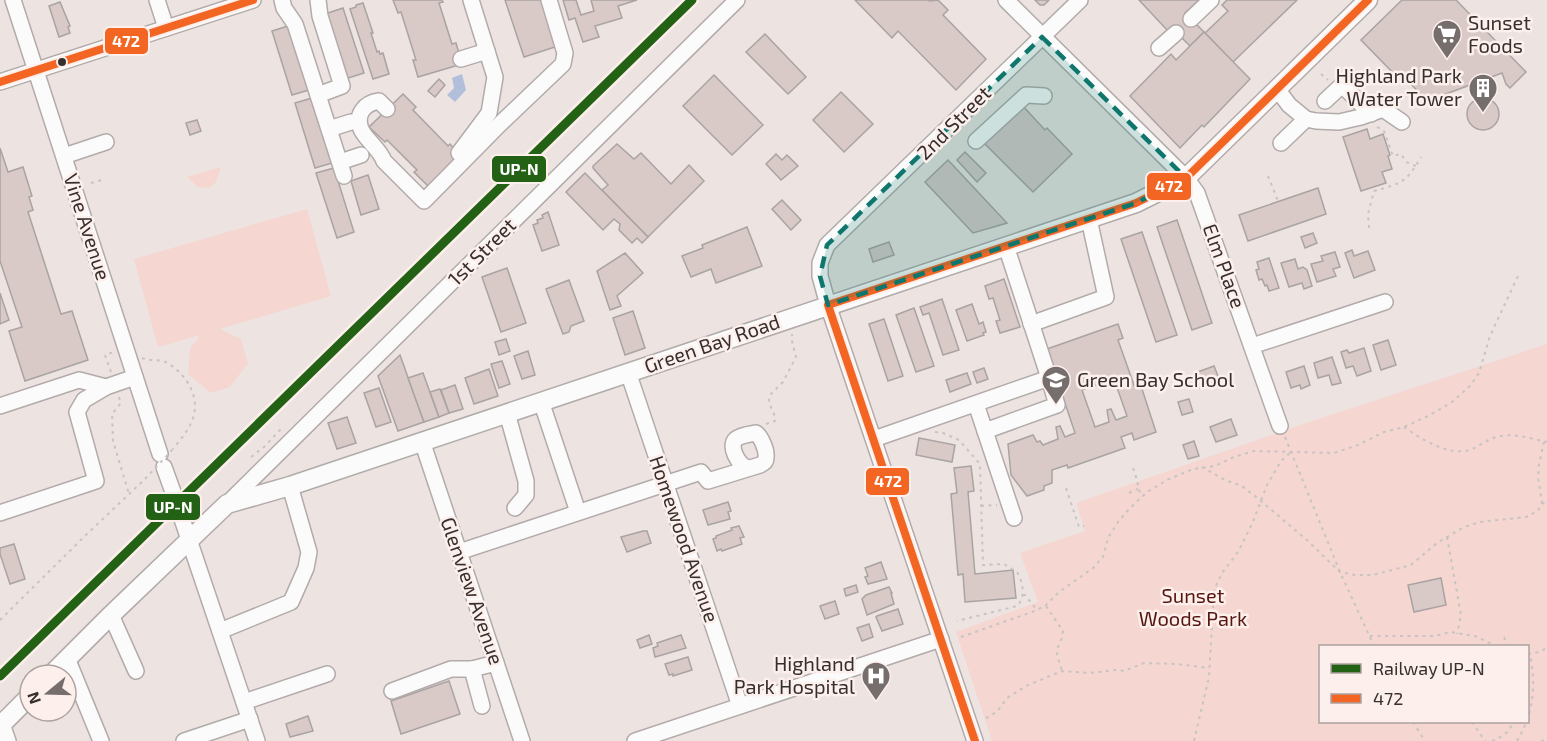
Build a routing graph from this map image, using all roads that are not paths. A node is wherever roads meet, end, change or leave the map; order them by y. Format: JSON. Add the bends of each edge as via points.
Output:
{"nodes":[{"id":1,"x":13,"y":0,"type":"edge"},
{"id":2,"x":157,"y":0,"type":"edge"},
{"id":3,"x":253,"y":0,"type":"edge"},
{"id":4,"x":282,"y":0,"type":"edge"},
{"id":5,"x":318,"y":0,"type":"edge"},
{"id":6,"x":471,"y":0,"type":"edge"},
{"id":7,"x":549,"y":0,"type":"edge"},
{"id":8,"x":737,"y":0,"type":"edge"},
{"id":9,"x":1006,"y":0,"type":"edge"},
{"id":10,"x":1080,"y":0,"type":"edge"},
{"id":11,"x":1210,"y":0,"type":"edge"},
{"id":12,"x":1368,"y":0,"type":"edge"},
{"id":13,"x":1191,"y":19,"type":"dead end"},
{"id":14,"x":166,"y":28,"type":"junction"},
{"id":15,"x":1176,"y":33,"type":"dead end"},
{"id":16,"x":1042,"y":37,"type":"junction"},
{"id":17,"x":552,"y":48,"type":"dead end"},
{"id":18,"x":1159,"y":48,"type":"dead end"},
{"id":19,"x":487,"y":51,"type":"junction"},
{"id":20,"x":460,"y":59,"type":"dead end"},
{"id":21,"x":560,"y":67,"type":"junction"},
{"id":22,"x":36,"y":70,"type":"junction"},
{"id":23,"x":0,"y":82,"type":"edge"},
{"id":24,"x":1277,"y":89,"type":"junction"},
{"id":25,"x":318,"y":95,"type":"junction"},
{"id":26,"x":1044,"y":96,"type":"dead end"},
{"id":27,"x":1325,"y":101,"type":"dead end"},
{"id":28,"x":387,"y":109,"type":"dead end"},
{"id":29,"x":489,"y":113,"type":"junction"},
{"id":30,"x":1371,"y":114,"type":"junction"},
{"id":31,"x":1306,"y":119,"type":"junction"},
{"id":32,"x":351,"y":122,"type":"dead end"},
{"id":33,"x":1402,"y":122,"type":"dead end"},
{"id":34,"x":500,"y":124,"type":"junction"},
{"id":35,"x":329,"y":129,"type":"junction"},
{"id":36,"x":976,"y":141,"type":"dead end"},
{"id":37,"x":106,"y":142,"type":"dead end"},
{"id":38,"x":1281,"y":143,"type":"dead end"},
{"id":39,"x":459,"y":153,"type":"dead end"},
{"id":40,"x":361,"y":155,"type":"dead end"},
{"id":41,"x":64,"y":156,"type":"junction"},
{"id":42,"x":1186,"y":178,"type":"junction"},
{"id":43,"x":1089,"y":219,"type":"junction"},
{"id":44,"x":1006,"y":246,"type":"junction"},
{"id":45,"x":1385,"y":302,"type":"dead end"},
{"id":46,"x":828,"y":305,"type":"junction"},
{"id":47,"x":1031,"y":324,"type":"junction"},
{"id":48,"x":1252,"y":346,"type":"junction"},
{"id":49,"x":628,"y":372,"type":"junction"},
{"id":50,"x":135,"y":377,"type":"junction"},
{"id":51,"x":1049,"y":378,"type":"junction"},
{"id":52,"x":106,"y":387,"type":"junction"},
{"id":53,"x":541,"y":401,"type":"junction"},
{"id":54,"x":976,"y":404,"type":"junction"},
{"id":55,"x":0,"y":406,"type":"edge"},
{"id":56,"x":507,"y":413,"type":"junction"},
{"id":57,"x":1280,"y":426,"type":"road end"},
{"id":58,"x":985,"y":431,"type":"junction"},
{"id":59,"x":874,"y":439,"type":"junction"},
{"id":60,"x":422,"y":441,"type":"junction"},
{"id":61,"x":748,"y":468,"type":"dead end"},
{"id":62,"x":665,"y":483,"type":"junction"},
{"id":63,"x":291,"y":486,"type":"junction"},
{"id":64,"x":173,"y":492,"type":"dead end"},
{"id":65,"x":227,"y":504,"type":"junction"},
{"id":66,"x":515,"y":508,"type":"dead end"},
{"id":67,"x":178,"y":510,"type":"dead end"},
{"id":68,"x":579,"y":512,"type":"junction"},
{"id":69,"x":0,"y":513,"type":"edge"},
{"id":70,"x":1014,"y":518,"type":"dead end"},
{"id":71,"x":188,"y":540,"type":"junction"},
{"id":72,"x":459,"y":552,"type":"junction"},
{"id":73,"x":111,"y":615,"type":"junction"},
{"id":74,"x":220,"y":631,"type":"junction"},
{"id":75,"x":940,"y":639,"type":"junction"},
{"id":76,"x":68,"y":658,"type":"junction"},
{"id":77,"x":63,"y":663,"type":"edge"},
{"id":78,"x":496,"y":663,"type":"junction"},
{"id":79,"x":472,"y":669,"type":"junction"},
{"id":80,"x":136,"y":671,"type":"dead end"},
{"id":81,"x":327,"y":674,"type":"dead end"},
{"id":82,"x":392,"y":691,"type":"dead end"},
{"id":83,"x":244,"y":702,"type":"junction"},
{"id":84,"x":482,"y":706,"type":"dead end"},
{"id":85,"x":740,"y":706,"type":"junction"},
{"id":86,"x":18,"y":712,"type":"edge"},
{"id":87,"x":250,"y":719,"type":"junction"},
{"id":88,"x":4,"y":730,"type":"edge"},
{"id":89,"x":101,"y":741,"type":"edge"},
{"id":90,"x":183,"y":741,"type":"edge"},
{"id":91,"x":257,"y":741,"type":"edge"},
{"id":92,"x":522,"y":741,"type":"edge"},
{"id":93,"x":635,"y":741,"type":"edge"},
{"id":94,"x":975,"y":741,"type":"edge"}],
"edges":[{"from":1,"to":22,"type":"street","name":"Vine Avenue"},
{"from":2,"to":14,"type":"street"},
{"from":3,"to":14,"type":"street"},
{"from":4,"to":25,"type":"street","via":[[295,24]]},
{"from":5,"to":25,"type":"street","via":[[342,86]]},
{"from":6,"to":19,"type":"street"},
{"from":7,"to":21,"type":"street","via":[[565,53]]},
{"from":8,"to":65,"type":"street","name":"1st Street"},
{"from":9,"to":16,"type":"street","name":"Elm Place"},
{"from":10,"to":16,"type":"street","name":"2nd Street"},
{"from":11,"to":13,"type":"street"},
{"from":12,"to":24,"type":"main road","name":"Green Bay Road"},
{"from":14,"to":22,"type":"street"},
{"from":15,"to":18,"type":"street"},
{"from":16,"to":42,"type":"street","name":"Elm Place"},
{"from":16,"to":46,"type":"street","name":"2nd Street","via":[[827,245],[820,276]]},
{"from":17,"to":21,"type":"street"},
{"from":19,"to":20,"type":"street"},
{"from":19,"to":29,"type":"street","via":[[495,77]]},
{"from":21,"to":34,"type":"street"},
{"from":22,"to":23,"type":"street"},
{"from":22,"to":41,"type":"street","name":"Vine Avenue"},
{"from":24,"to":31,"type":"street"},
{"from":24,"to":42,"type":"main road","name":"Green Bay Road"},
{"from":25,"to":35,"type":"street"},
{"from":26,"to":36,"type":"street","via":[[1026,95]]},
{"from":27,"to":30,"type":"street","via":[[1342,85]]},
{"from":28,"to":34,"type":"street","via":[[379,101],[370,102],[362,110],[361,130],[384,161],[424,201]]},
{"from":29,"to":34,"type":"street"},
{"from":29,"to":39,"type":"street"},
{"from":30,"to":31,"type":"street","via":[[1339,122]]},
{"from":30,"to":33,"type":"street","via":[[1383,109]]},
{"from":31,"to":38,"type":"street"},
{"from":32,"to":35,"type":"street"},
{"from":35,"to":40,"type":"street","via":[[342,169]]},
{"from":37,"to":41,"type":"street"},
{"from":41,"to":50,"type":"street","name":"Vine Avenue"},
{"from":42,"to":43,"type":"main road","name":"Green Bay Road","via":[[1136,203]]},
{"from":42,"to":48,"type":"street","name":"Elm Place","via":[[1198,194]]},
{"from":43,"to":44,"type":"main road","name":"Green Bay Road"},
{"from":43,"to":47,"type":"street","via":[[1106,297]]},
{"from":44,"to":46,"type":"main road","name":"Green Bay Road"},
{"from":44,"to":47,"type":"street"},
{"from":45,"to":48,"type":"street"},
{"from":46,"to":49,"type":"main road","name":"Green Bay Road"},
{"from":46,"to":59,"type":"street"},
{"from":47,"to":51,"type":"street"},
{"from":48,"to":57,"type":"street","name":"Elm Place"},
{"from":49,"to":53,"type":"main road","name":"Green Bay Road"},
{"from":49,"to":62,"type":"street","name":"Homewood Avenue"},
{"from":50,"to":52,"type":"street"},
{"from":50,"to":64,"type":"street","name":"Vine Avenue","via":[[166,456]]},
{"from":51,"to":54,"type":"street"},
{"from":51,"to":58,"type":"street","via":[[1057,405]]},
{"from":52,"to":55,"type":"street","via":[[79,380]]},
{"from":52,"to":69,"type":"street","via":[[84,400],[77,412],[96,481]]},
{"from":53,"to":56,"type":"main road","name":"Green Bay Road"},
{"from":53,"to":68,"type":"street"},
{"from":54,"to":58,"type":"street"},
{"from":54,"to":59,"type":"street"},
{"from":56,"to":60,"type":"main road","name":"Green Bay Road"},
{"from":56,"to":66,"type":"street","via":[[526,480],[526,495]]},
{"from":58,"to":70,"type":"street"},
{"from":59,"to":75,"type":"street"},
{"from":60,"to":63,"type":"main road","name":"Green Bay Road"},
{"from":60,"to":72,"type":"street","name":"Glenview Avenue"},
{"from":61,"to":62,"type":"street","via":[[708,481],[701,472]]},
{"from":62,"to":68,"type":"street"},
{"from":62,"to":85,"type":"street","name":"Homewood Avenue"},
{"from":63,"to":65,"type":"main road","name":"Green Bay Road"},
{"from":63,"to":74,"type":"street","via":[[309,552],[291,602]]},
{"from":65,"to":71,"type":"main road","name":"Green Bay Road"},
{"from":67,"to":71,"type":"street"},
{"from":68,"to":72,"type":"street"},
{"from":71,"to":73,"type":"main road","name":"Green Bay Road"},
{"from":71,"to":74,"type":"street"},
{"from":72,"to":78,"type":"street","name":"Glenview Avenue"},
{"from":73,"to":76,"type":"main road","name":"Green Bay Road"},
{"from":73,"to":80,"type":"street"},
{"from":74,"to":83,"type":"street"},
{"from":75,"to":85,"type":"street"},
{"from":75,"to":94,"type":"street"},
{"from":76,"to":77,"type":"main road","name":"Green Bay Road"},
{"from":76,"to":89,"type":"street"},
{"from":78,"to":79,"type":"street"},
{"from":78,"to":92,"type":"street","name":"Glenview Avenue"},
{"from":79,"to":82,"type":"street","via":[[451,669]]},
{"from":79,"to":84,"type":"street"},
{"from":81,"to":83,"type":"street"},
{"from":83,"to":87,"type":"street"},
{"from":85,"to":93,"type":"street"},
{"from":86,"to":88,"type":"main road"},
{"from":87,"to":90,"type":"street"},
{"from":87,"to":91,"type":"street"}]}
